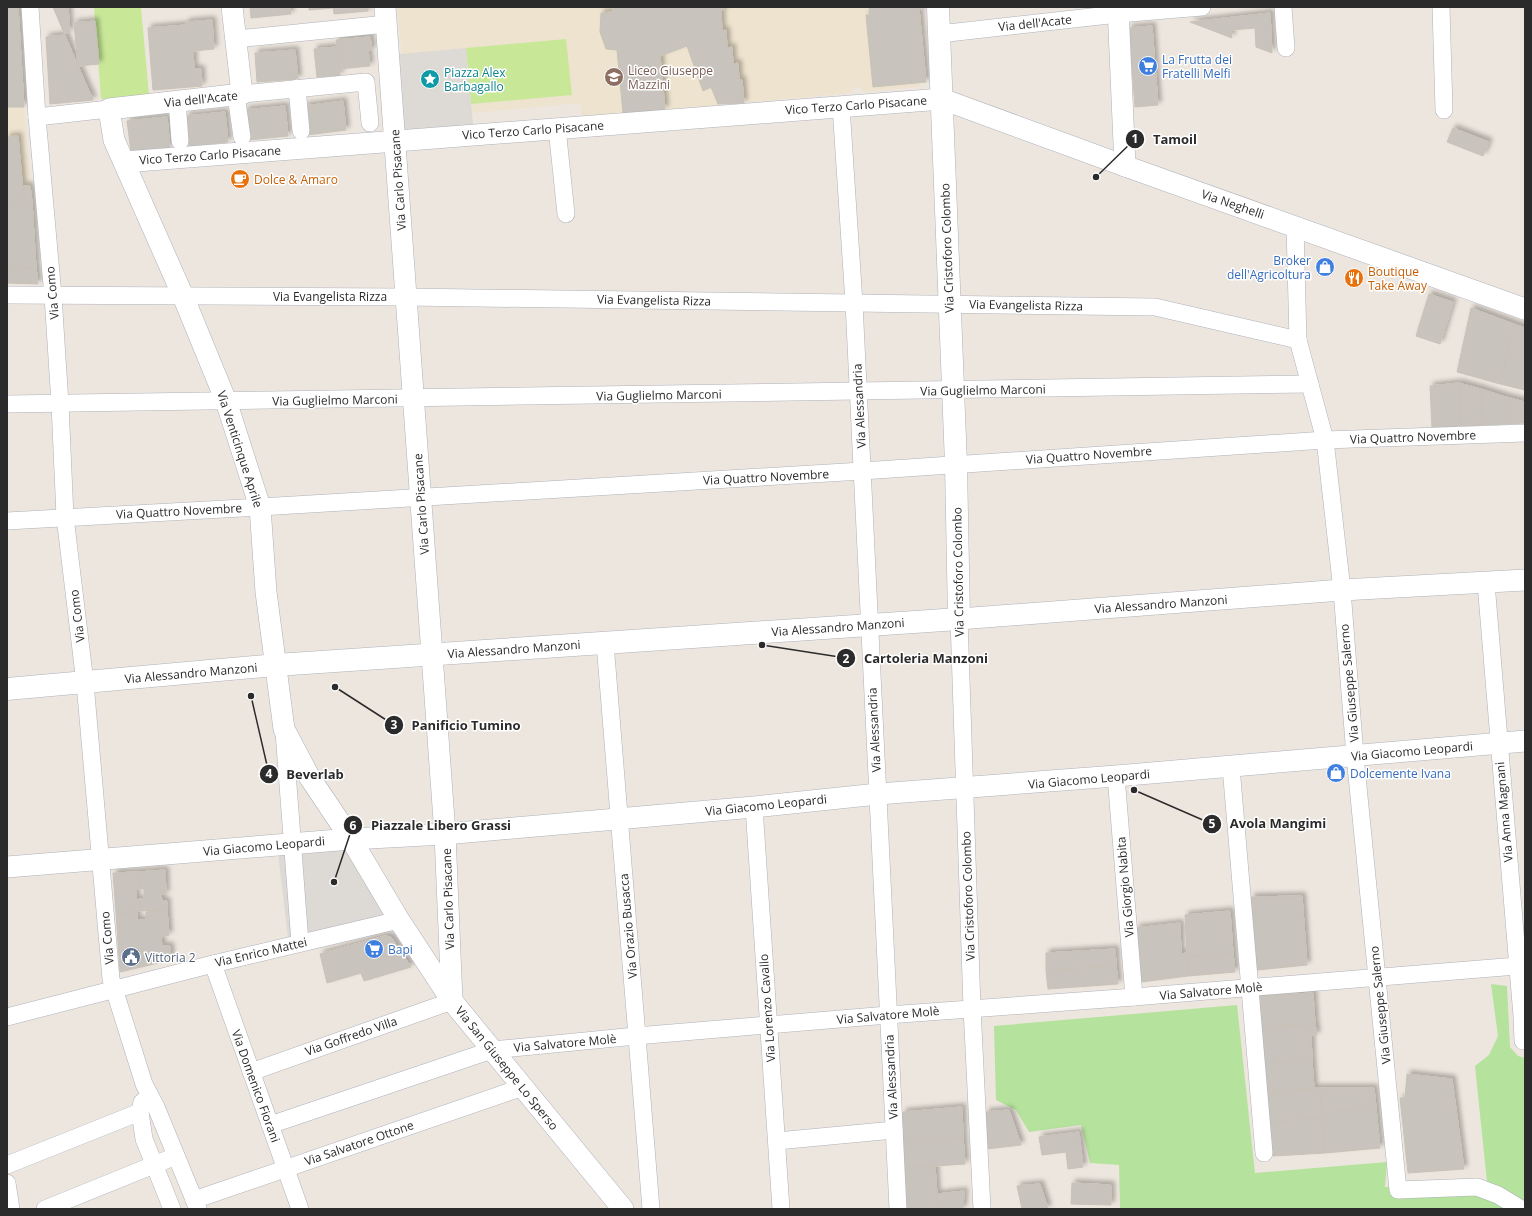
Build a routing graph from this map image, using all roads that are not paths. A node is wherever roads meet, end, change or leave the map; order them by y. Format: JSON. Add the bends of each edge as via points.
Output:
{"nodes":[{"id":1,"x":30,"y":7,"type":"edge"},
{"id":2,"x":232,"y":7,"type":"edge"},
{"id":3,"x":938,"y":7,"type":"edge"},
{"id":4,"x":1202,"y":7,"type":"edge"},
{"id":5,"x":1283,"y":7,"type":"edge"},
{"id":6,"x":1441,"y":7,"type":"edge"},
{"id":7,"x":1118,"y":11,"type":"edge"},
{"id":8,"x":386,"y":16,"type":"edge"},
{"id":9,"x":939,"y":34,"type":"junction"},
{"id":10,"x":236,"y":39,"type":"junction"},
{"id":11,"x":1286,"y":48,"type":"dead end"},
{"id":12,"x":297,"y":88,"type":"junction"},
{"id":13,"x":239,"y":94,"type":"junction"},
{"id":14,"x":942,"y":99,"type":"junction"},
{"id":15,"x":177,"y":101,"type":"junction"},
{"id":16,"x":842,"y":106,"type":"junction"},
{"id":17,"x":109,"y":109,"type":"junction"},
{"id":18,"x":1444,"y":110,"type":"dead end"},
{"id":19,"x":37,"y":117,"type":"junction"},
{"id":20,"x":370,"y":122,"type":"dead end"},
{"id":21,"x":557,"y":128,"type":"junction"},
{"id":22,"x":301,"y":131,"type":"dead end"},
{"id":23,"x":242,"y":137,"type":"dead end"},
{"id":24,"x":180,"y":141,"type":"dead end"},
{"id":25,"x":395,"y":141,"type":"junction"},
{"id":26,"x":124,"y":162,"type":"junction"},
{"id":27,"x":1125,"y":166,"type":"junction"},
{"id":28,"x":566,"y":214,"type":"dead end"},
{"id":29,"x":1295,"y":226,"type":"junction"},
{"id":30,"x":7,"y":295,"type":"edge"},
{"id":31,"x":53,"y":296,"type":"junction"},
{"id":32,"x":183,"y":296,"type":"junction"},
{"id":33,"x":406,"y":296,"type":"junction"},
{"id":34,"x":854,"y":303,"type":"junction"},
{"id":35,"x":950,"y":303,"type":"junction"},
{"id":36,"x":1525,"y":309,"type":"edge"},
{"id":37,"x":1298,"y":340,"type":"junction"},
{"id":38,"x":1310,"y":384,"type":"junction"},
{"id":39,"x":952,"y":390,"type":"junction"},
{"id":40,"x":858,"y":392,"type":"junction"},
{"id":41,"x":413,"y":399,"type":"junction"},
{"id":42,"x":226,"y":401,"type":"junction"},
{"id":43,"x":7,"y":404,"type":"edge"},
{"id":44,"x":60,"y":404,"type":"junction"},
{"id":45,"x":1525,"y":432,"type":"edge"},
{"id":46,"x":1324,"y":440,"type":"junction"},
{"id":47,"x":956,"y":464,"type":"junction"},
{"id":48,"x":862,"y":471,"type":"junction"},
{"id":49,"x":420,"y":497,"type":"junction"},
{"id":50,"x":260,"y":507,"type":"junction"},
{"id":51,"x":65,"y":517,"type":"junction"},
{"id":52,"x":7,"y":521,"type":"edge"},
{"id":53,"x":1525,"y":580,"type":"edge"},
{"id":54,"x":1486,"y":583,"type":"junction"},
{"id":55,"x":1342,"y":590,"type":"junction"},
{"id":56,"x":959,"y":619,"type":"junction"},
{"id":57,"x":869,"y":625,"type":"junction"},
{"id":58,"x":605,"y":643,"type":"junction"},
{"id":59,"x":432,"y":655,"type":"junction"},
{"id":60,"x":276,"y":665,"type":"junction"},
{"id":61,"x":85,"y":683,"type":"junction"},
{"id":62,"x":7,"y":689,"type":"edge"},
{"id":63,"x":284,"y":729,"type":"junction"},
{"id":64,"x":1525,"y":741,"type":"edge"},
{"id":65,"x":1498,"y":744,"type":"junction"},
{"id":66,"x":1355,"y":756,"type":"junction"},
{"id":67,"x":1231,"y":767,"type":"junction"},
{"id":68,"x":1116,"y":776,"type":"junction"},
{"id":69,"x":964,"y":788,"type":"junction"},
{"id":70,"x":878,"y":794,"type":"junction"},
{"id":71,"x":754,"y":807,"type":"junction"},
{"id":72,"x":619,"y":819,"type":"junction"},
{"id":73,"x":445,"y":834,"type":"junction"},
{"id":74,"x":351,"y":839,"type":"junction"},
{"id":75,"x":293,"y":844,"type":"junction"},
{"id":76,"x":100,"y":860,"type":"junction"},
{"id":77,"x":7,"y":867,"type":"edge"},
{"id":78,"x":399,"y":920,"type":"junction"},
{"id":79,"x":300,"y":943,"type":"junction"},
{"id":80,"x":212,"y":964,"type":"junction"},
{"id":81,"x":1517,"y":966,"type":"junction"},
{"id":82,"x":1378,"y":978,"type":"junction"},
{"id":83,"x":1250,"y":988,"type":"junction"},
{"id":84,"x":114,"y":989,"type":"junction"},
{"id":85,"x":1134,"y":997,"type":"junction"},
{"id":86,"x":452,"y":1001,"type":"junction"},
{"id":87,"x":972,"y":1008,"type":"junction"},
{"id":88,"x":888,"y":1015,"type":"junction"},
{"id":89,"x":1523,"y":1016,"type":"edge"},
{"id":90,"x":7,"y":1017,"type":"edge"},
{"id":91,"x":768,"y":1026,"type":"junction"},
{"id":92,"x":636,"y":1036,"type":"junction"},
{"id":93,"x":1523,"y":1041,"type":"dead end"},
{"id":94,"x":492,"y":1050,"type":"junction"},
{"id":95,"x":251,"y":1072,"type":"junction"},
{"id":96,"x":144,"y":1084,"type":"junction"},
{"id":97,"x":523,"y":1087,"type":"junction"},
{"id":98,"x":140,"y":1112,"type":"junction"},
{"id":99,"x":270,"y":1125,"type":"junction"},
{"id":100,"x":894,"y":1130,"type":"junction"},
{"id":101,"x":777,"y":1141,"type":"junction"},
{"id":102,"x":1264,"y":1153,"type":"dead end"},
{"id":103,"x":176,"y":1156,"type":"junction"},
{"id":104,"x":155,"y":1164,"type":"junction"},
{"id":105,"x":7,"y":1165,"type":"edge"},
{"id":106,"x":285,"y":1168,"type":"junction"},
{"id":107,"x":7,"y":1183,"type":"edge"},
{"id":108,"x":196,"y":1204,"type":"edge"},
{"id":109,"x":11,"y":1209,"type":"edge"},
{"id":110,"x":45,"y":1209,"type":"edge"},
{"id":111,"x":172,"y":1209,"type":"edge"},
{"id":112,"x":300,"y":1209,"type":"edge"},
{"id":113,"x":623,"y":1209,"type":"edge"},
{"id":114,"x":652,"y":1209,"type":"edge"},
{"id":115,"x":782,"y":1209,"type":"edge"},
{"id":116,"x":898,"y":1209,"type":"edge"},
{"id":117,"x":982,"y":1209,"type":"edge"},
{"id":118,"x":1522,"y":1209,"type":"edge"}],
"edges":[{"from":1,"to":19,"type":"street","name":"Via Como"},
{"from":2,"to":10,"type":"street"},
{"from":3,"to":9,"type":"main road","name":"Via Cristoforo Colombo"},
{"from":4,"to":7,"type":"street","name":"Via dell'Acate"},
{"from":5,"to":11,"type":"street"},
{"from":6,"to":18,"type":"street"},
{"from":7,"to":9,"type":"street","name":"Via dell'Acate"},
{"from":7,"to":27,"type":"street"},
{"from":8,"to":10,"type":"street"},
{"from":8,"to":25,"type":"street","name":"Via Carlo Pisacane"},
{"from":9,"to":14,"type":"main road","name":"Via Cristoforo Colombo"},
{"from":10,"to":13,"type":"street"},
{"from":12,"to":13,"type":"street","name":"Via dell'Acate"},
{"from":12,"to":20,"type":"street","name":"Via dell'Acate","via":[[366,82]]},
{"from":12,"to":22,"type":"street"},
{"from":13,"to":15,"type":"street","name":"Via dell'Acate"},
{"from":13,"to":23,"type":"street"},
{"from":14,"to":16,"type":"street","name":"Vico Terzo Carlo Pisacane"},
{"from":14,"to":27,"type":"street","name":"Via Neghelli"},
{"from":14,"to":35,"type":"main road","name":"Via Cristoforo Colombo"},
{"from":15,"to":17,"type":"street","name":"Via dell'Acate"},
{"from":15,"to":24,"type":"street"},
{"from":16,"to":21,"type":"street","name":"Vico Terzo Carlo Pisacane"},
{"from":16,"to":34,"type":"street","name":"Via Alessandria"},
{"from":17,"to":19,"type":"street","name":"Via dell'Acate"},
{"from":17,"to":26,"type":"street","name":"Via Venticinque Aprile","via":[[114,140]]},
{"from":19,"to":31,"type":"street","name":"Via Como"},
{"from":21,"to":25,"type":"street","name":"Vico Terzo Carlo Pisacane"},
{"from":21,"to":28,"type":"street"},
{"from":25,"to":26,"type":"street","name":"Vico Terzo Carlo Pisacane"},
{"from":25,"to":33,"type":"street","name":"Via Carlo Pisacane"},
{"from":26,"to":32,"type":"street","name":"Via Venticinque Aprile"},
{"from":27,"to":29,"type":"street","name":"Via Neghelli"},
{"from":29,"to":36,"type":"street","name":"Via Neghelli"},
{"from":29,"to":37,"type":"street","name":"Via Giuseppe Salerno"},
{"from":30,"to":31,"type":"street","name":"Via Evangelista Rizza"},
{"from":31,"to":32,"type":"street","name":"Via Evangelista Rizza"},
{"from":31,"to":44,"type":"street","name":"Via Como"},
{"from":32,"to":33,"type":"street","name":"Via Evangelista Rizza"},
{"from":32,"to":42,"type":"street","name":"Via Venticinque Aprile"},
{"from":33,"to":34,"type":"street","name":"Via Evangelista Rizza"},
{"from":33,"to":41,"type":"street","name":"Via Carlo Pisacane"},
{"from":34,"to":35,"type":"street","name":"Via Evangelista Rizza"},
{"from":34,"to":40,"type":"street","name":"Via Alessandria"},
{"from":35,"to":37,"type":"street","name":"Via Evangelista Rizza","via":[[1156,307]]},
{"from":35,"to":39,"type":"main road","name":"Via Cristoforo Colombo"},
{"from":37,"to":38,"type":"street","name":"Via Giuseppe Salerno"},
{"from":38,"to":39,"type":"street","name":"Via Guglielmo Marconi"},
{"from":38,"to":46,"type":"street","name":"Via Giuseppe Salerno"},
{"from":39,"to":40,"type":"street","name":"Via Guglielmo Marconi"},
{"from":39,"to":47,"type":"main road","name":"Via Cristoforo Colombo"},
{"from":40,"to":41,"type":"street","name":"Via Guglielmo Marconi"},
{"from":40,"to":48,"type":"street","name":"Via Alessandria"},
{"from":41,"to":42,"type":"street","name":"Via Guglielmo Marconi"},
{"from":41,"to":49,"type":"street","name":"Via Carlo Pisacane"},
{"from":42,"to":44,"type":"street","name":"Via Guglielmo Marconi"},
{"from":42,"to":50,"type":"street","name":"Via Venticinque Aprile"},
{"from":43,"to":44,"type":"street","name":"Via Guglielmo Marconi"},
{"from":44,"to":51,"type":"street","name":"Via Como"},
{"from":45,"to":46,"type":"street","name":"Via Quattro Novembre"},
{"from":46,"to":47,"type":"street","name":"Via Quattro Novembre"},
{"from":46,"to":55,"type":"street","name":"Via Giuseppe Salerno"},
{"from":47,"to":48,"type":"street","name":"Via Quattro Novembre"},
{"from":47,"to":56,"type":"main road","name":"Via Cristoforo Colombo"},
{"from":48,"to":49,"type":"street","name":"Via Quattro Novembre"},
{"from":48,"to":57,"type":"street","name":"Via Alessandria"},
{"from":49,"to":50,"type":"street","name":"Via Quattro Novembre"},
{"from":49,"to":59,"type":"street","name":"Via Carlo Pisacane"},
{"from":50,"to":51,"type":"street","name":"Via Quattro Novembre"},
{"from":50,"to":60,"type":"street","name":"Via Venticinque Aprile","via":[[266,592]]},
{"from":51,"to":52,"type":"street","name":"Via Quattro Novembre"},
{"from":51,"to":61,"type":"street","name":"Via Como"},
{"from":53,"to":54,"type":"street","name":"Via Alessandro Manzoni"},
{"from":54,"to":55,"type":"street","name":"Via Alessandro Manzoni"},
{"from":54,"to":65,"type":"street","name":"Via Anna Magnani"},
{"from":55,"to":56,"type":"street","name":"Via Alessandro Manzoni"},
{"from":55,"to":66,"type":"street","name":"Via Giuseppe Salerno"},
{"from":56,"to":57,"type":"main road","name":"Via Alessandro Manzoni"},
{"from":56,"to":69,"type":"street","name":"Via Cristoforo Colombo"},
{"from":57,"to":58,"type":"main road","name":"Via Alessandro Manzoni"},
{"from":57,"to":70,"type":"street","name":"Via Alessandria"},
{"from":58,"to":59,"type":"main road","name":"Via Alessandro Manzoni"},
{"from":58,"to":72,"type":"street","name":"Via Orazio Busacca"},
{"from":59,"to":60,"type":"main road","name":"Via Alessandro Manzoni"},
{"from":59,"to":73,"type":"street","name":"Via Carlo Pisacane"},
{"from":60,"to":61,"type":"main road","name":"Via Alessandro Manzoni"},
{"from":60,"to":63,"type":"street","name":"Via Venticinque Aprile"},
{"from":61,"to":62,"type":"main road","name":"Via Alessandro Manzoni"},
{"from":61,"to":76,"type":"street","name":"Via Como"},
{"from":63,"to":74,"type":"street","name":"Via Venticinque Aprile","via":[[310,778]]},
{"from":63,"to":75,"type":"street"},
{"from":64,"to":65,"type":"street","name":"Via Giacomo Leopardi"},
{"from":65,"to":66,"type":"street","name":"Via Giacomo Leopardi"},
{"from":65,"to":81,"type":"street","name":"Via Anna Magnani"},
{"from":66,"to":67,"type":"street","name":"Via Giacomo Leopardi"},
{"from":66,"to":82,"type":"street","name":"Via Giuseppe Salerno"},
{"from":67,"to":68,"type":"street","name":"Via Giacomo Leopardi"},
{"from":67,"to":83,"type":"street"},
{"from":68,"to":69,"type":"street","name":"Via Giacomo Leopardi"},
{"from":68,"to":85,"type":"street","name":"Via Giorgio Nabita"},
{"from":69,"to":70,"type":"street","name":"Via Giacomo Leopardi"},
{"from":69,"to":87,"type":"street","name":"Via Cristoforo Colombo"},
{"from":70,"to":71,"type":"street","name":"Via Giacomo Leopardi"},
{"from":70,"to":88,"type":"street","name":"Via Alessandria"},
{"from":71,"to":72,"type":"street","name":"Via Giacomo Leopardi"},
{"from":71,"to":91,"type":"street","name":"Via Lorenzo Cavallo"},
{"from":72,"to":73,"type":"street","name":"Via Giacomo Leopardi"},
{"from":72,"to":92,"type":"street","name":"Via Orazio Busacca"},
{"from":73,"to":74,"type":"street","name":"Via Giacomo Leopardi"},
{"from":73,"to":86,"type":"street","name":"Via Carlo Pisacane"},
{"from":74,"to":75,"type":"street","name":"Via Giacomo Leopardi"},
{"from":74,"to":78,"type":"street","name":"Via San Giuseppe Lo Sperso"},
{"from":75,"to":76,"type":"street","name":"Via Giacomo Leopardi"},
{"from":75,"to":79,"type":"street"},
{"from":76,"to":77,"type":"street","name":"Via Giacomo Leopardi"},
{"from":76,"to":84,"type":"street","name":"Via Como"},
{"from":78,"to":79,"type":"street","name":"Via Enrico Mattei"},
{"from":78,"to":86,"type":"street","name":"Via San Giuseppe Lo Sperso"},
{"from":79,"to":80,"type":"street","name":"Via Enrico Mattei"},
{"from":80,"to":84,"type":"street","name":"Via Enrico Mattei"},
{"from":80,"to":95,"type":"street","name":"Via Domenico Fiorani"},
{"from":81,"to":82,"type":"street","name":"Via Salvatore Molè"},
{"from":81,"to":89,"type":"street","name":"Via Anna Magnani"},
{"from":82,"to":83,"type":"street","name":"Via Salvatore Molè"},
{"from":82,"to":118,"type":"street","name":"Via Giuseppe Salerno","via":[[1398,1190],[1477,1187]]},
{"from":83,"to":85,"type":"street","name":"Via Salvatore Molè"},
{"from":83,"to":102,"type":"street"},
{"from":84,"to":90,"type":"street","name":"Via Enrico Mattei"},
{"from":84,"to":96,"type":"street","name":"Via Como"},
{"from":85,"to":87,"type":"street","name":"Via Salvatore Molè"},
{"from":86,"to":94,"type":"street","name":"Via San Giuseppe Lo Sperso"},
{"from":86,"to":95,"type":"street","name":"Via Goffredo Villa"},
{"from":87,"to":88,"type":"street","name":"Via Salvatore Molè"},
{"from":87,"to":117,"type":"street","name":"Via Cristoforo Colombo"},
{"from":88,"to":91,"type":"street","name":"Via Salvatore Molè"},
{"from":88,"to":100,"type":"street","name":"Via Alessandria"},
{"from":89,"to":93,"type":"street","name":"Via Anna Magnani"},
{"from":91,"to":92,"type":"street","name":"Via Salvatore Molè"},
{"from":91,"to":101,"type":"street","name":"Via Lorenzo Cavallo"},
{"from":92,"to":94,"type":"street","name":"Via Salvatore Molè"},
{"from":92,"to":114,"type":"street","name":"Via Orazio Busacca"},
{"from":94,"to":97,"type":"street","name":"Via San Giuseppe Lo Sperso"},
{"from":94,"to":99,"type":"street","name":"Via Salvatore Molè"},
{"from":95,"to":99,"type":"street","name":"Via Domenico Fiorani"},
{"from":96,"to":98,"type":"street"},
{"from":96,"to":103,"type":"street","name":"Via Como"},
{"from":97,"to":106,"type":"street","name":"Via Salvatore Ottone"},
{"from":97,"to":113,"type":"street","name":"Via San Giuseppe Lo Sperso"},
{"from":98,"to":104,"type":"street","via":[[144,1139]]},
{"from":98,"to":105,"type":"street"},
{"from":99,"to":106,"type":"street","name":"Via Domenico Fiorani"},
{"from":100,"to":101,"type":"street"},
{"from":100,"to":116,"type":"street","name":"Via Alessandria"},
{"from":101,"to":115,"type":"street","name":"Via Lorenzo Cavallo"},
{"from":103,"to":104,"type":"street"},
{"from":103,"to":108,"type":"street","name":"Via Como"},
{"from":104,"to":110,"type":"street"},
{"from":104,"to":111,"type":"street"},
{"from":106,"to":108,"type":"street","name":"Via Salvatore Ottone"},
{"from":106,"to":112,"type":"street","name":"Via Domenico Fiorani"},
{"from":107,"to":109,"type":"street"}]}
